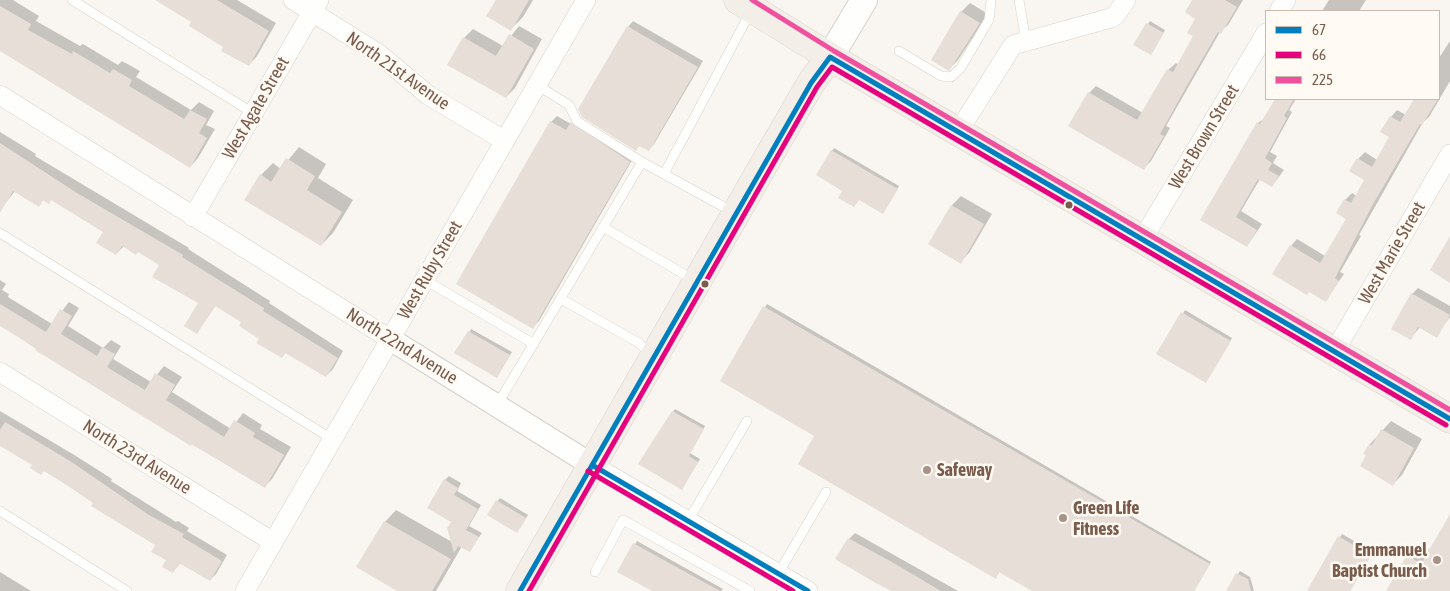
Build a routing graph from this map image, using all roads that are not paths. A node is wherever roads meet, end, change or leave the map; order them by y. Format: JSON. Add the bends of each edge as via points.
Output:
{"nodes":[{"id":1,"x":72,"y":0,"type":"edge"},
{"id":2,"x":293,"y":0,"type":"edge"},
{"id":3,"x":586,"y":0,"type":"edge"},
{"id":4,"x":864,"y":0,"type":"edge"},
{"id":5,"x":991,"y":0,"type":"edge"},
{"id":6,"x":1019,"y":0,"type":"edge"},
{"id":7,"x":1126,"y":0,"type":"edge"},
{"id":8,"x":745,"y":4,"type":"edge"},
{"id":9,"x":315,"y":6,"type":"edge"},
{"id":10,"x":1265,"y":35,"type":"edge"},
{"id":11,"x":1026,"y":42,"type":"junction"},
{"id":12,"x":899,"y":51,"type":"dead end"},
{"id":13,"x":830,"y":57,"type":"junction"},
{"id":14,"x":537,"y":85,"type":"junction"},
{"id":15,"x":0,"y":95,"type":"edge"},
{"id":16,"x":253,"y":113,"type":"junction"},
{"id":17,"x":958,"y":132,"type":"junction"},
{"id":18,"x":505,"y":141,"type":"junction"},
{"id":19,"x":1450,"y":154,"type":"edge"},
{"id":20,"x":642,"y":162,"type":"junction"},
{"id":21,"x":664,"y":174,"type":"junction"},
{"id":22,"x":736,"y":214,"type":"junction"},
{"id":23,"x":193,"y":217,"type":"junction"},
{"id":24,"x":603,"y":227,"type":"junction"},
{"id":25,"x":0,"y":233,"type":"edge"},
{"id":26,"x":1142,"y":240,"type":"junction"},
{"id":27,"x":425,"y":280,"type":"junction"},
{"id":28,"x":697,"y":282,"type":"junction"},
{"id":29,"x":561,"y":299,"type":"junction"},
{"id":30,"x":390,"y":339,"type":"junction"},
{"id":31,"x":534,"y":344,"type":"junction"},
{"id":32,"x":1334,"y":352,"type":"junction"},
{"id":33,"x":654,"y":357,"type":"junction"},
{"id":34,"x":0,"y":372,"type":"edge"},
{"id":35,"x":497,"y":406,"type":"junction"},
{"id":36,"x":1450,"y":420,"type":"edge"},
{"id":37,"x":747,"y":421,"type":"dead end"},
{"id":38,"x":332,"y":440,"type":"junction"},
{"id":39,"x":592,"y":465,"type":"junction"},
{"id":40,"x":826,"y":492,"type":"dead end"},
{"id":41,"x":0,"y":511,"type":"edge"},
{"id":42,"x":688,"y":521,"type":"junction"},
{"id":43,"x":273,"y":542,"type":"junction"},
{"id":44,"x":595,"y":572,"type":"dead end"},
{"id":45,"x":778,"y":574,"type":"junction"},
{"id":46,"x":745,"y":590,"type":"edge"},
{"id":47,"x":127,"y":591,"type":"edge"},
{"id":48,"x":245,"y":591,"type":"edge"},
{"id":49,"x":520,"y":591,"type":"edge"},
{"id":50,"x":808,"y":591,"type":"edge"}],
"edges":[{"from":1,"to":16,"type":"lane"},
{"from":2,"to":9,"type":"street","name":"North 21st Avenue"},
{"from":3,"to":14,"type":"street","name":"West Ruby Street"},
{"from":4,"to":13,"type":"main road"},
{"from":5,"to":12,"type":"lane","via":[[989,20],[960,69],[951,77],[941,76]]},
{"from":6,"to":11,"type":"lane"},
{"from":7,"to":11,"type":"street","via":[[1111,18]]},
{"from":8,"to":13,"type":"main road"},
{"from":8,"to":21,"type":"lane"},
{"from":9,"to":16,"type":"street","name":"West Agate Street"},
{"from":9,"to":18,"type":"street","name":"North 21st Avenue","via":[[428,95]]},
{"from":10,"to":26,"type":"street","name":"West Brown Street"},
{"from":11,"to":17,"type":"street","via":[[1009,48]]},
{"from":13,"to":17,"type":"main road"},
{"from":13,"to":22,"type":"main road"},
{"from":14,"to":18,"type":"street","name":"West Ruby Street"},
{"from":14,"to":20,"type":"lane","via":[[569,104],[577,121]]},
{"from":15,"to":23,"type":"street","name":"North 22nd Avenue"},
{"from":16,"to":23,"type":"street","name":"West Agate Street"},
{"from":17,"to":26,"type":"main road"},
{"from":18,"to":27,"type":"street","name":"West Ruby Street"},
{"from":19,"to":32,"type":"street","name":"West Marie Street"},
{"from":20,"to":21,"type":"lane"},
{"from":20,"to":24,"type":"lane"},
{"from":21,"to":22,"type":"lane"},
{"from":22,"to":28,"type":"main road"},
{"from":23,"to":30,"type":"street","name":"North 22nd Avenue"},
{"from":24,"to":28,"type":"lane"},
{"from":24,"to":29,"type":"lane"},
{"from":25,"to":38,"type":"lane"},
{"from":26,"to":32,"type":"main road"},
{"from":27,"to":30,"type":"street","name":"West Ruby Street"},
{"from":27,"to":31,"type":"lane"},
{"from":28,"to":33,"type":"main road"},
{"from":29,"to":31,"type":"lane"},
{"from":29,"to":33,"type":"lane","via":[[639,343]]},
{"from":30,"to":35,"type":"street","name":"North 22nd Avenue"},
{"from":30,"to":38,"type":"street","name":"West Ruby Street"},
{"from":31,"to":35,"type":"lane"},
{"from":32,"to":36,"type":"main road"},
{"from":33,"to":39,"type":"main road"},
{"from":34,"to":43,"type":"street","name":"North 23rd Avenue"},
{"from":35,"to":39,"type":"street","name":"North 22nd Avenue"},
{"from":37,"to":42,"type":"lane"},
{"from":38,"to":43,"type":"street","name":"West Ruby Street"},
{"from":39,"to":42,"type":"street","name":"North 22nd Avenue"},
{"from":39,"to":49,"type":"main road"},
{"from":40,"to":45,"type":"lane"},
{"from":41,"to":47,"type":"lane"},
{"from":42,"to":45,"type":"street","name":"North 22nd Avenue"},
{"from":43,"to":48,"type":"street","name":"West Ruby Street"},
{"from":44,"to":46,"type":"lane","via":[[623,520]]},
{"from":45,"to":50,"type":"street","name":"North 22nd Avenue"}]}
